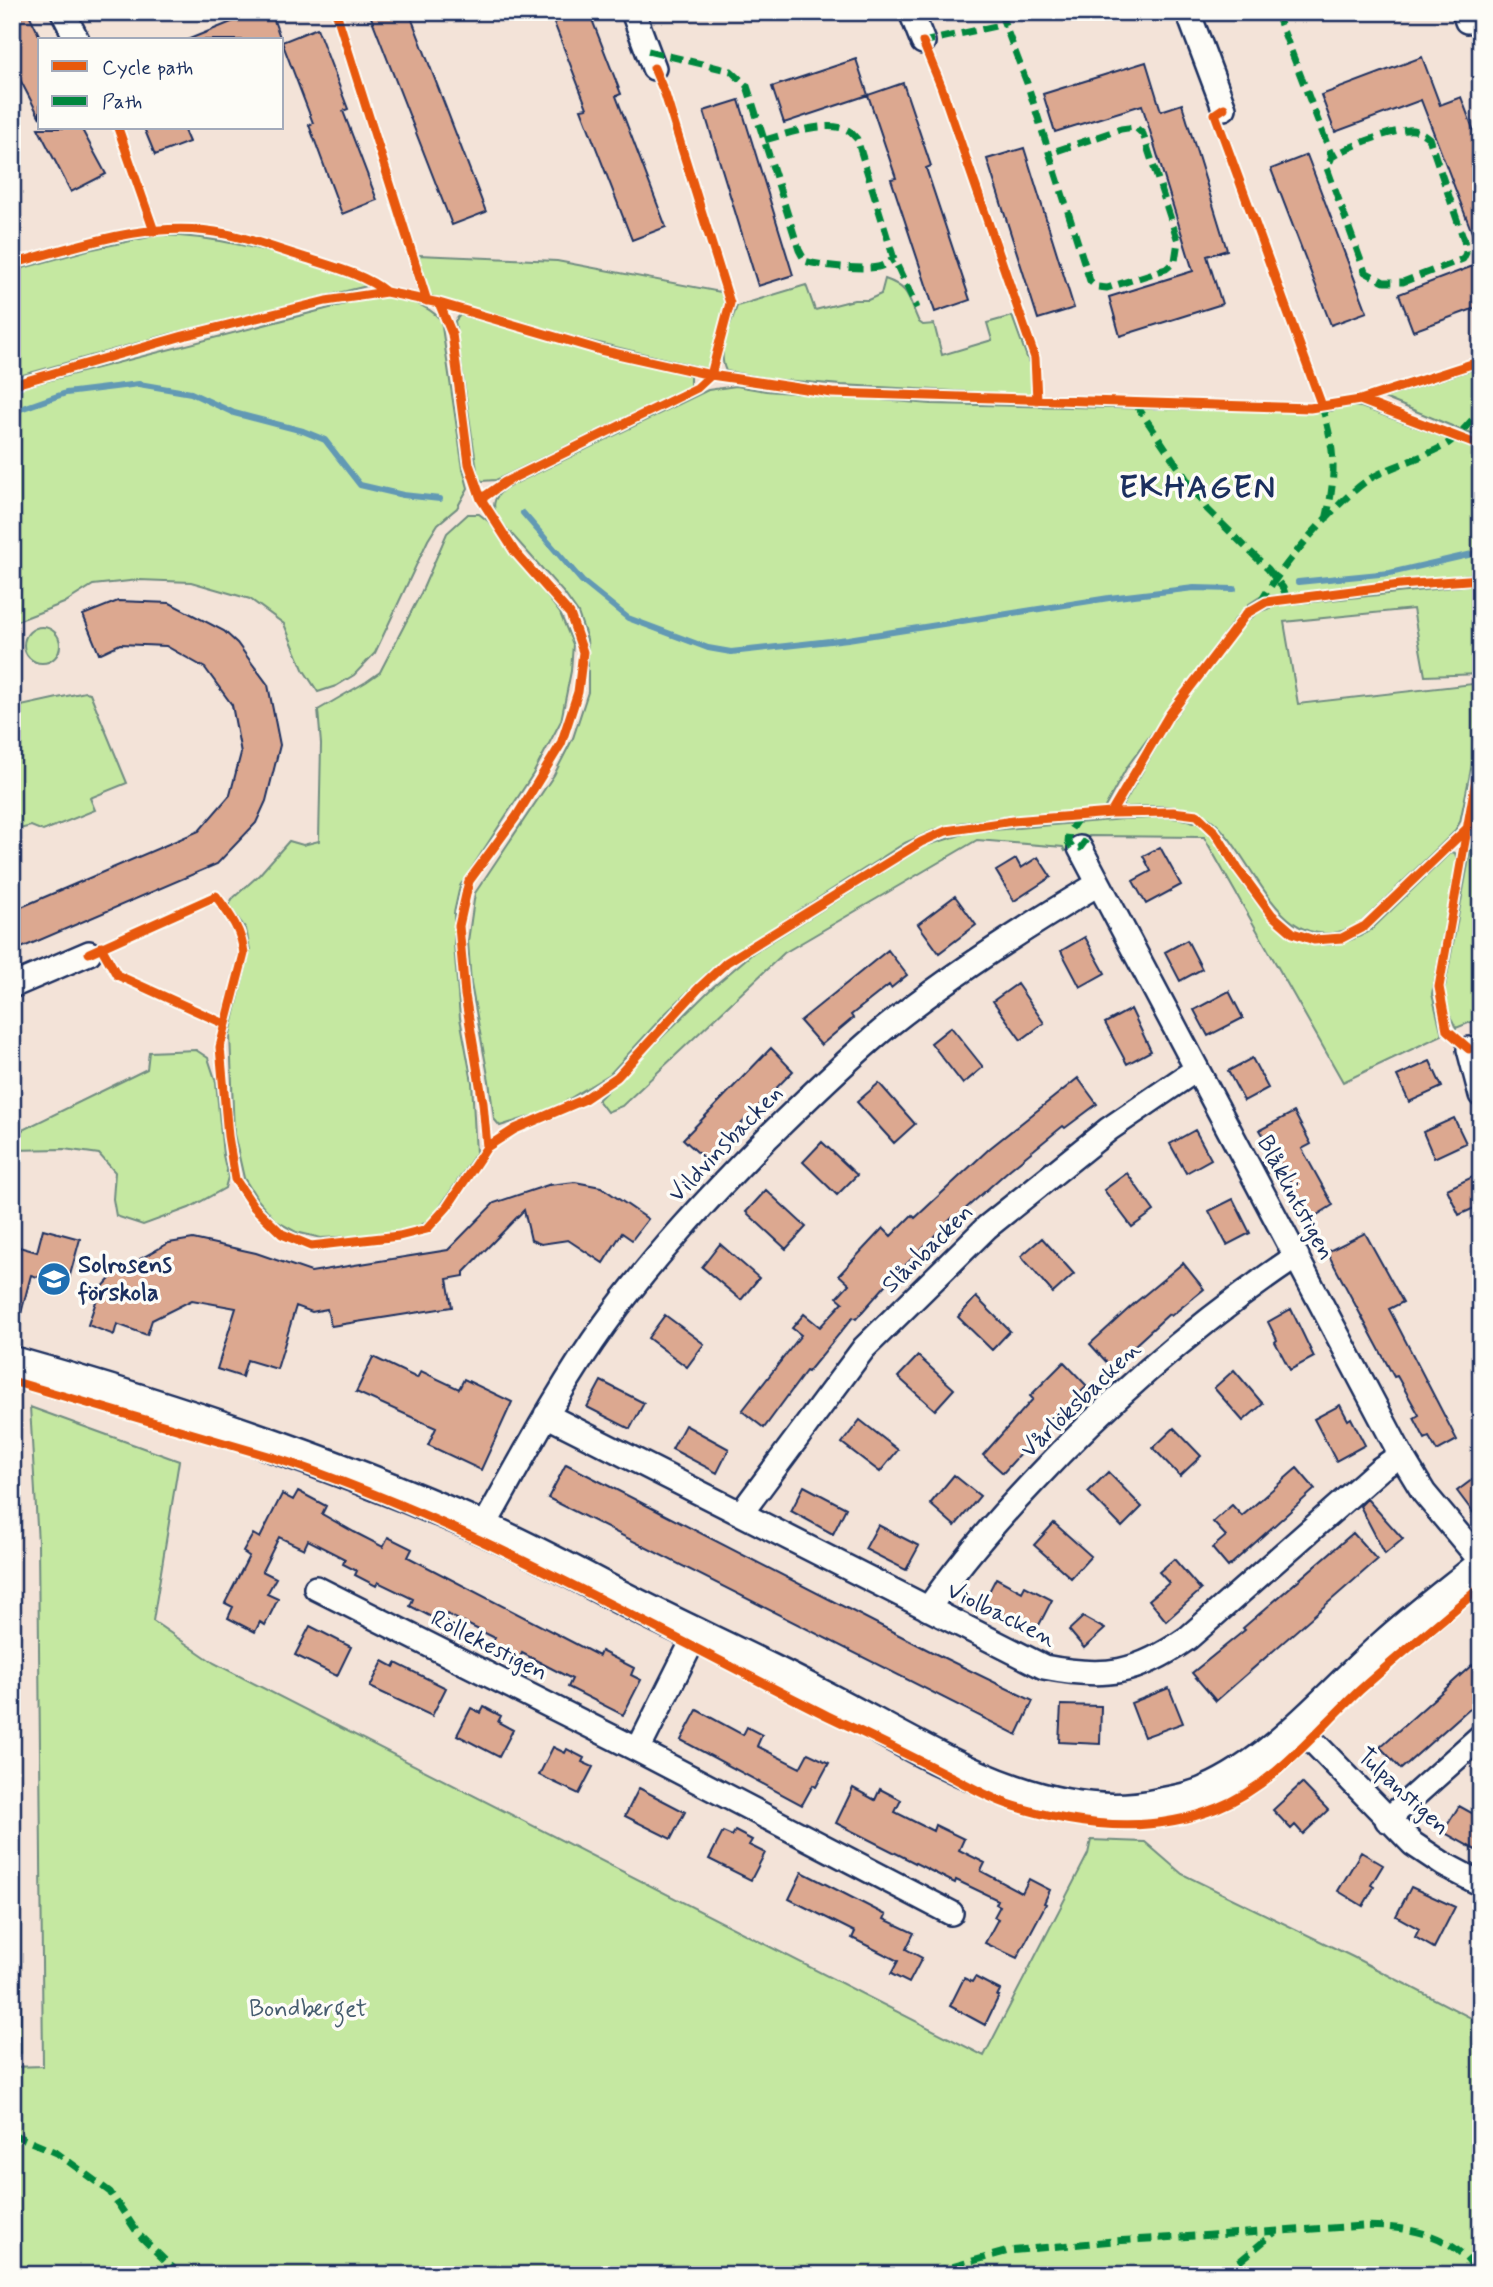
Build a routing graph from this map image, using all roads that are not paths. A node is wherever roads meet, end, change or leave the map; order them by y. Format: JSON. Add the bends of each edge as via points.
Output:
{"nodes":[{"id":1,"x":63,"y":12,"type":"edge"},
{"id":2,"x":633,"y":12,"type":"edge"},
{"id":3,"x":911,"y":12,"type":"edge"},
{"id":4,"x":1188,"y":12,"type":"edge"},
{"id":5,"x":76,"y":38,"type":"edge"},
{"id":6,"x":923,"y":42,"type":"dead end"},
{"id":7,"x":654,"y":68,"type":"dead end"},
{"id":8,"x":1224,"y":108,"type":"dead end"},
{"id":9,"x":1080,"y":848,"type":"dead end"},
{"id":10,"x":1098,"y":884,"type":"junction"},
{"id":11,"x":89,"y":953,"type":"dead end"},
{"id":12,"x":12,"y":986,"type":"edge"},
{"id":13,"x":1469,"y":1049,"type":"dead end"},
{"id":14,"x":1197,"y":1069,"type":"junction"},
{"id":15,"x":1481,"y":1095,"type":"edge"},
{"id":16,"x":1297,"y":1256,"type":"junction"},
{"id":17,"x":12,"y":1363,"type":"edge"},
{"id":18,"x":546,"y":1415,"type":"junction"},
{"id":19,"x":1401,"y":1455,"type":"junction"},
{"id":20,"x":741,"y":1512,"type":"junction"},
{"id":21,"x":483,"y":1528,"type":"junction"},
{"id":22,"x":1481,"y":1561,"type":"edge"},
{"id":23,"x":1481,"y":1567,"type":"edge"},
{"id":24,"x":316,"y":1588,"type":"dead end"},
{"id":25,"x":928,"y":1609,"type":"junction"},
{"id":26,"x":696,"y":1634,"type":"junction"},
{"id":27,"x":1299,"y":1727,"type":"junction"},
{"id":28,"x":1481,"y":1736,"type":"edge"},
{"id":29,"x":638,"y":1750,"type":"junction"},
{"id":30,"x":1387,"y":1819,"type":"junction"},
{"id":31,"x":1481,"y":1884,"type":"edge"},
{"id":32,"x":951,"y":1913,"type":"dead end"}],
"edges":[{"from":1,"to":5,"type":"street"},
{"from":2,"to":7,"type":"street"},
{"from":3,"to":6,"type":"street"},
{"from":4,"to":8,"type":"street"},
{"from":9,"to":10,"type":"street","name":"Blåklintstigen"},
{"from":10,"to":14,"type":"street","name":"Blåklintstigen"},
{"from":10,"to":18,"type":"street","name":"Vildvinsbacken","via":[[1014,934],[886,1028],[825,1080],[718,1187],[658,1256],[605,1324]]},
{"from":11,"to":12,"type":"street"},
{"from":13,"to":15,"type":"street"},
{"from":14,"to":16,"type":"street","name":"Blåklintstigen"},
{"from":14,"to":20,"type":"street","name":"Slånbacken","via":[[1109,1129],[987,1227],[864,1348]]},
{"from":16,"to":19,"type":"street","name":"Blåklintstigen"},
{"from":16,"to":25,"type":"street","name":"Vårlöksbacken","via":[[1176,1346],[1086,1425],[986,1532]]},
{"from":17,"to":21,"type":"street","via":[[222,1426]]},
{"from":18,"to":20,"type":"street","name":"Violbacken"},
{"from":18,"to":21,"type":"street","name":"Vildvinsbacken"},
{"from":19,"to":22,"type":"street","name":"Blåklintstigen","via":[[1424,1493]]},
{"from":19,"to":25,"type":"street","name":"Violbacken","via":[[1188,1638],[1138,1667],[1077,1674],[1044,1667]]},
{"from":20,"to":25,"type":"street","name":"Violbacken"},
{"from":21,"to":26,"type":"street"},
{"from":23,"to":27,"type":"street","via":[[1387,1644]]},
{"from":24,"to":29,"type":"street","name":"Röllekestigen"},
{"from":26,"to":27,"type":"street","via":[[972,1775],[1071,1807],[1121,1812],[1206,1793],[1255,1764]]},
{"from":26,"to":29,"type":"street"},
{"from":27,"to":30,"type":"street","name":"Tulpanstigen"},
{"from":28,"to":30,"type":"street"},
{"from":29,"to":32,"type":"street","name":"Röllekestigen"},
{"from":30,"to":31,"type":"street","name":"Tulpanstigen","via":[[1413,1844]]}]}
